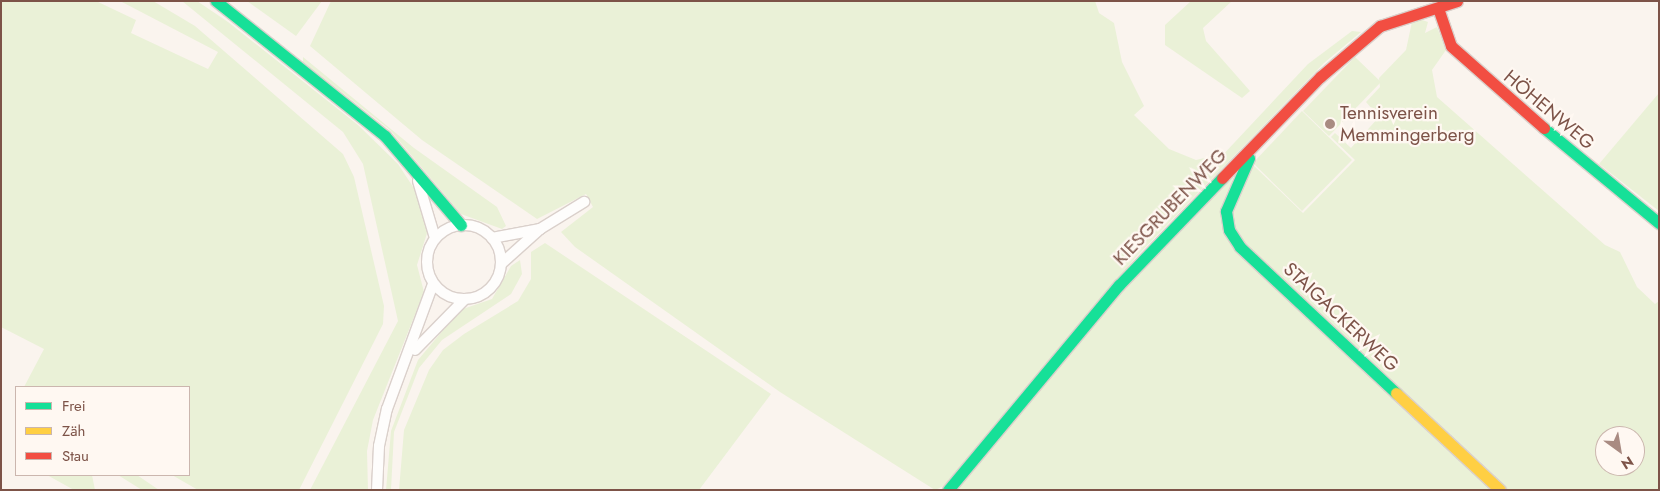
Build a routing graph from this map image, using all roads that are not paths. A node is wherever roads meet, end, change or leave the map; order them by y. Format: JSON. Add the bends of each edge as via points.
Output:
{"nodes":[{"id":1,"x":216,"y":1,"type":"edge"},
{"id":2,"x":1457,"y":1,"type":"edge"},
{"id":3,"x":1438,"y":8,"type":"junction"},
{"id":4,"x":1258,"y":145,"type":"junction"},
{"id":5,"x":415,"y":173,"type":"junction"},
{"id":6,"x":584,"y":202,"type":"dead end"},
{"id":7,"x":1659,"y":223,"type":"edge"},
{"id":8,"x":461,"y":225,"type":"junction"},
{"id":9,"x":540,"y":229,"type":"junction"},
{"id":10,"x":435,"y":238,"type":"junction"},
{"id":11,"x":492,"y":238,"type":"junction"},
{"id":12,"x":501,"y":264,"type":"junction"},
{"id":13,"x":433,"y":284,"type":"junction"},
{"id":14,"x":464,"y":300,"type":"junction"},
{"id":15,"x":411,"y":355,"type":"junction"},
{"id":16,"x":377,"y":490,"type":"edge"},
{"id":17,"x":948,"y":490,"type":"edge"},
{"id":18,"x":1500,"y":490,"type":"edge"}],
"edges":[{"from":1,"to":5,"type":"street","via":[[385,136]]},
{"from":2,"to":3,"type":"street","name":"KIESGRUBENWEG"},
{"from":3,"to":4,"type":"street","name":"KIESGRUBENWEG","via":[[1415,11],[1380,26],[1349,50]]},
{"from":3,"to":7,"type":"street","name":"HÖHENWEG","via":[[1451,46],[1467,64]]},
{"from":4,"to":17,"type":"street","name":"KIESGRUBENWEG","via":[[1206,192],[1119,285]]},
{"from":4,"to":18,"type":"street","name":"STAIGACKERWEG","via":[[1233,188],[1226,211],[1229,230],[1240,247]]},
{"from":5,"to":8,"type":"street"},
{"from":5,"to":10,"type":"street"},
{"from":6,"to":9,"type":"street"},
{"from":8,"to":10,"type":"street"},
{"from":8,"to":11,"type":"street","via":[[478,228]]},
{"from":9,"to":11,"type":"street"},
{"from":9,"to":12,"type":"street"},
{"from":10,"to":13,"type":"street","via":[[427,257]]},
{"from":11,"to":12,"type":"street"},
{"from":12,"to":14,"type":"street","via":[[490,289]]},
{"from":13,"to":14,"type":"street","via":[[443,294]]},
{"from":13,"to":15,"type":"street"},
{"from":14,"to":15,"type":"street"},
{"from":15,"to":16,"type":"street","via":[[386,416]]}]}
